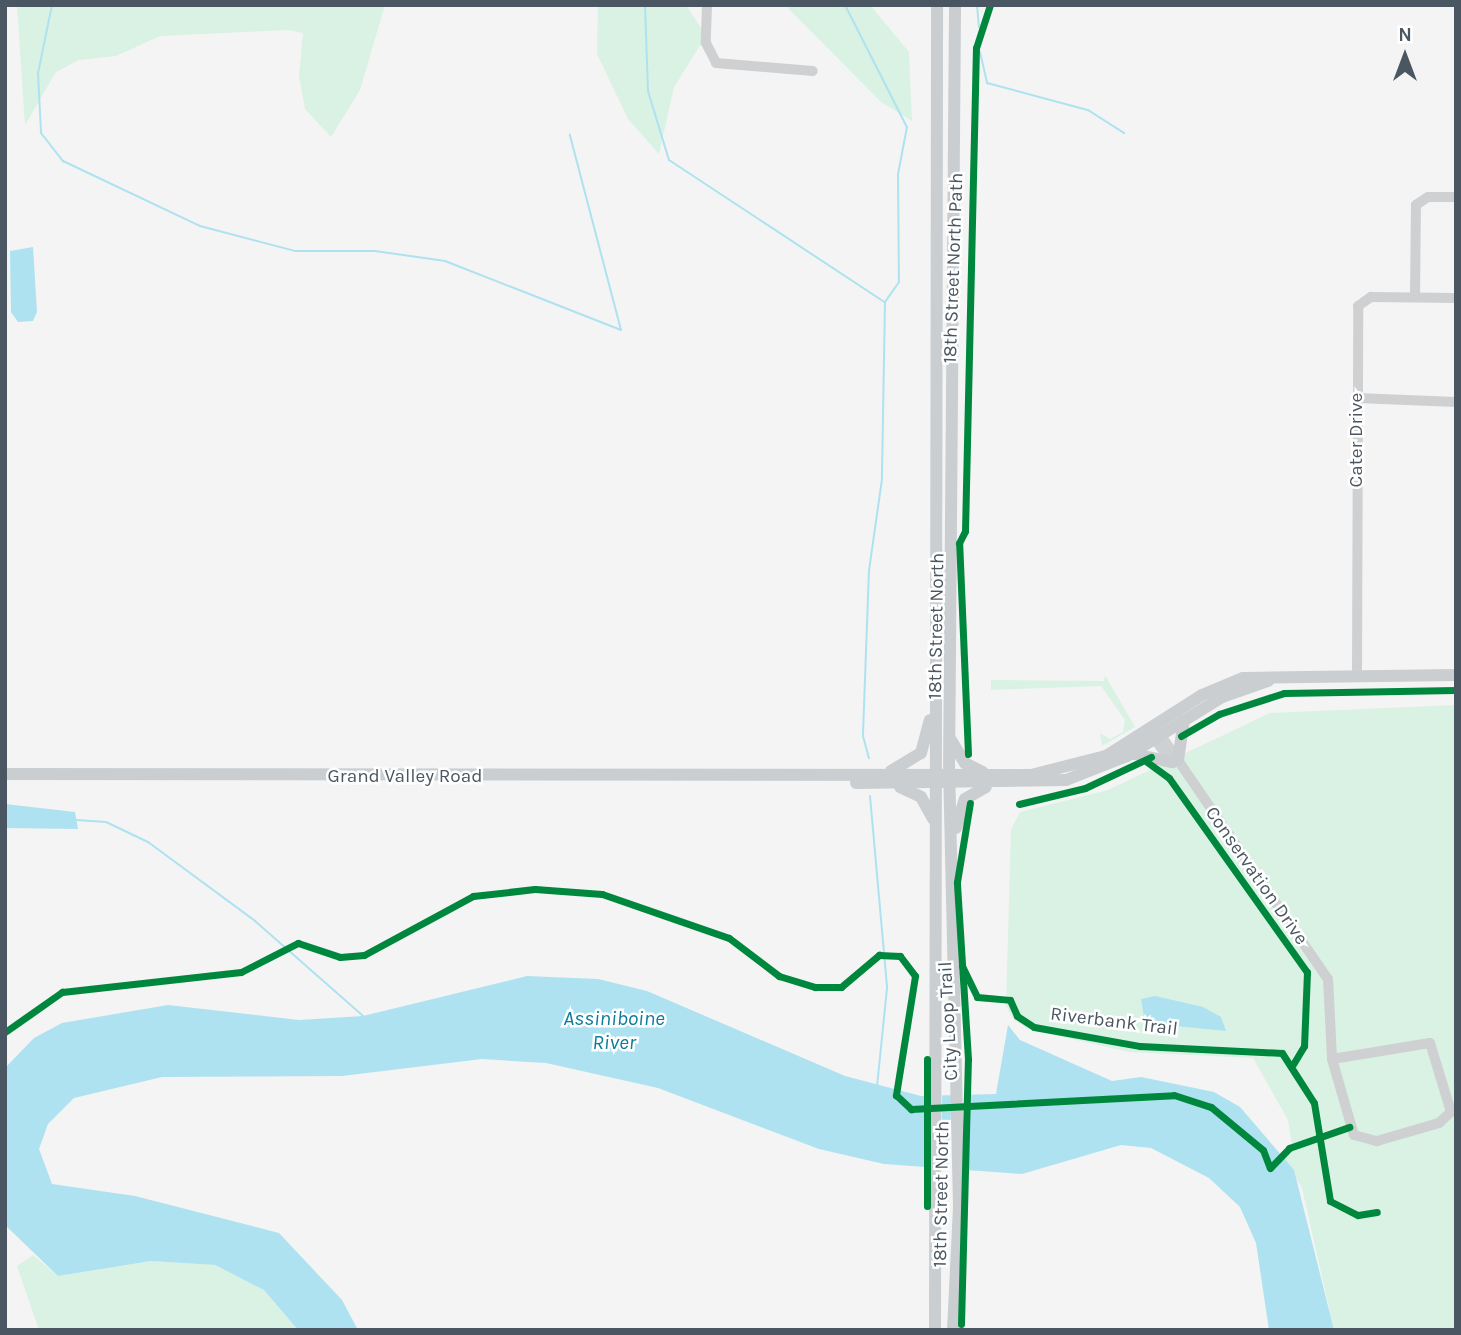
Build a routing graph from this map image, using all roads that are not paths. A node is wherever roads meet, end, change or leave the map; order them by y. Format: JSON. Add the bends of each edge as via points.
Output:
{"nodes":[{"id":1,"x":707,"y":5,"type":"edge"},
{"id":2,"x":937,"y":5,"type":"edge"},
{"id":3,"x":955,"y":5,"type":"edge"},
{"id":4,"x":937,"y":30,"type":"junction"},
{"id":5,"x":955,"y":30,"type":"junction"},
{"id":6,"x":813,"y":71,"type":"dead end"},
{"id":7,"x":1456,"y":197,"type":"edge"},
{"id":8,"x":1415,"y":297,"type":"junction"},
{"id":9,"x":1456,"y":298,"type":"edge"},
{"id":10,"x":1357,"y":398,"type":"junction"},
{"id":11,"x":1456,"y":402,"type":"edge"},
{"id":12,"x":936,"y":624,"type":"junction"},
{"id":13,"x":1357,"y":675,"type":"junction"},
{"id":14,"x":1456,"y":675,"type":"edge"},
{"id":15,"x":1300,"y":676,"type":"junction"},
{"id":16,"x":1186,"y":718,"type":"junction"},
{"id":17,"x":949,"y":724,"type":"junction"},
{"id":18,"x":1155,"y":732,"type":"junction"},
{"id":19,"x":1127,"y":756,"type":"junction"},
{"id":20,"x":1175,"y":761,"type":"junction"},
{"id":21,"x":5,"y":774,"type":"edge"},
{"id":22,"x":860,"y":775,"type":"junction"},
{"id":23,"x":804,"y":779,"type":"junction"},
{"id":24,"x":943,"y":780,"type":"junction"},
{"id":25,"x":1005,"y":780,"type":"junction"},
{"id":26,"x":879,"y":784,"type":"junction"},
{"id":27,"x":936,"y":840,"type":"junction"},
{"id":28,"x":951,"y":887,"type":"junction"},
{"id":29,"x":1332,"y":1059,"type":"junction"},
{"id":30,"x":935,"y":1330,"type":"edge"},
{"id":31,"x":953,"y":1330,"type":"edge"}],
"edges":[{"from":1,"to":6,"type":"street","via":[[706,43],[716,63]]},
{"from":2,"to":4,"type":"main road","name":"18th Street North"},
{"from":3,"to":5,"type":"main road"},
{"from":4,"to":5,"type":"street"},
{"from":4,"to":12,"type":"main road","name":"18th Street North"},
{"from":5,"to":17,"type":"main road","name":"18th Street North","via":[[949,270]]},
{"from":7,"to":8,"type":"street","via":[[1428,197],[1416,205]]},
{"from":8,"to":9,"type":"street","name":"Cater Drive"},
{"from":8,"to":10,"type":"street","name":"Cater Drive","via":[[1359,302]]},
{"from":10,"to":11,"type":"street"},
{"from":10,"to":13,"type":"street","name":"Cater Drive"},
{"from":12,"to":22,"type":"main road","via":[[925,744],[905,766]]},
{"from":12,"to":24,"type":"main road","name":"18th Street North"},
{"from":13,"to":14,"type":"main road"},
{"from":13,"to":15,"type":"main road"},
{"from":15,"to":16,"type":"main road","via":[[1236,691]]},
{"from":15,"to":18,"type":"main road","via":[[1255,676],[1220,686]]},
{"from":16,"to":18,"type":"main road"},
{"from":16,"to":20,"type":"main road"},
{"from":17,"to":24,"type":"main road","name":"18th Street North"},
{"from":17,"to":25,"type":"main road","via":[[953,747],[965,763]]},
{"from":18,"to":19,"type":"main road"},
{"from":18,"to":20,"type":"street","name":"Conservation Drive"},
{"from":18,"to":25,"type":"main road","via":[[1092,762]]},
{"from":19,"to":20,"type":"main road","via":[[1152,753]]},
{"from":19,"to":25,"type":"main road","via":[[1066,779]]},
{"from":20,"to":29,"type":"street","name":"Conservation Drive","via":[[1328,979]]},
{"from":21,"to":23,"type":"main road","name":"Grand Valley Road"},
{"from":22,"to":23,"type":"main road","name":"Grand Valley Road"},
{"from":22,"to":24,"type":"main road","name":"Grand Valley Road"},
{"from":23,"to":26,"type":"main road","name":"Grand Valley Road"},
{"from":24,"to":25,"type":"main road"},
{"from":24,"to":26,"type":"main road","name":"Grand Valley Road"},
{"from":24,"to":27,"type":"main road","name":"18th Street North"},
{"from":24,"to":28,"type":"main road","name":"18th Street North"},
{"from":25,"to":28,"type":"main road","via":[[975,791],[961,806]]},
{"from":26,"to":27,"type":"main road","via":[[921,797]]},
{"from":27,"to":30,"type":"main road","name":"18th Street North"},
{"from":28,"to":31,"type":"main road","name":"18th Street North","via":[[959,1059]]},
{"from":29,"to":29,"type":"street","name":"Conservation Drive","via":[[1349,1127],[1362,1141],[1431,1126],[1451,1112],[1430,1042]]}]}
